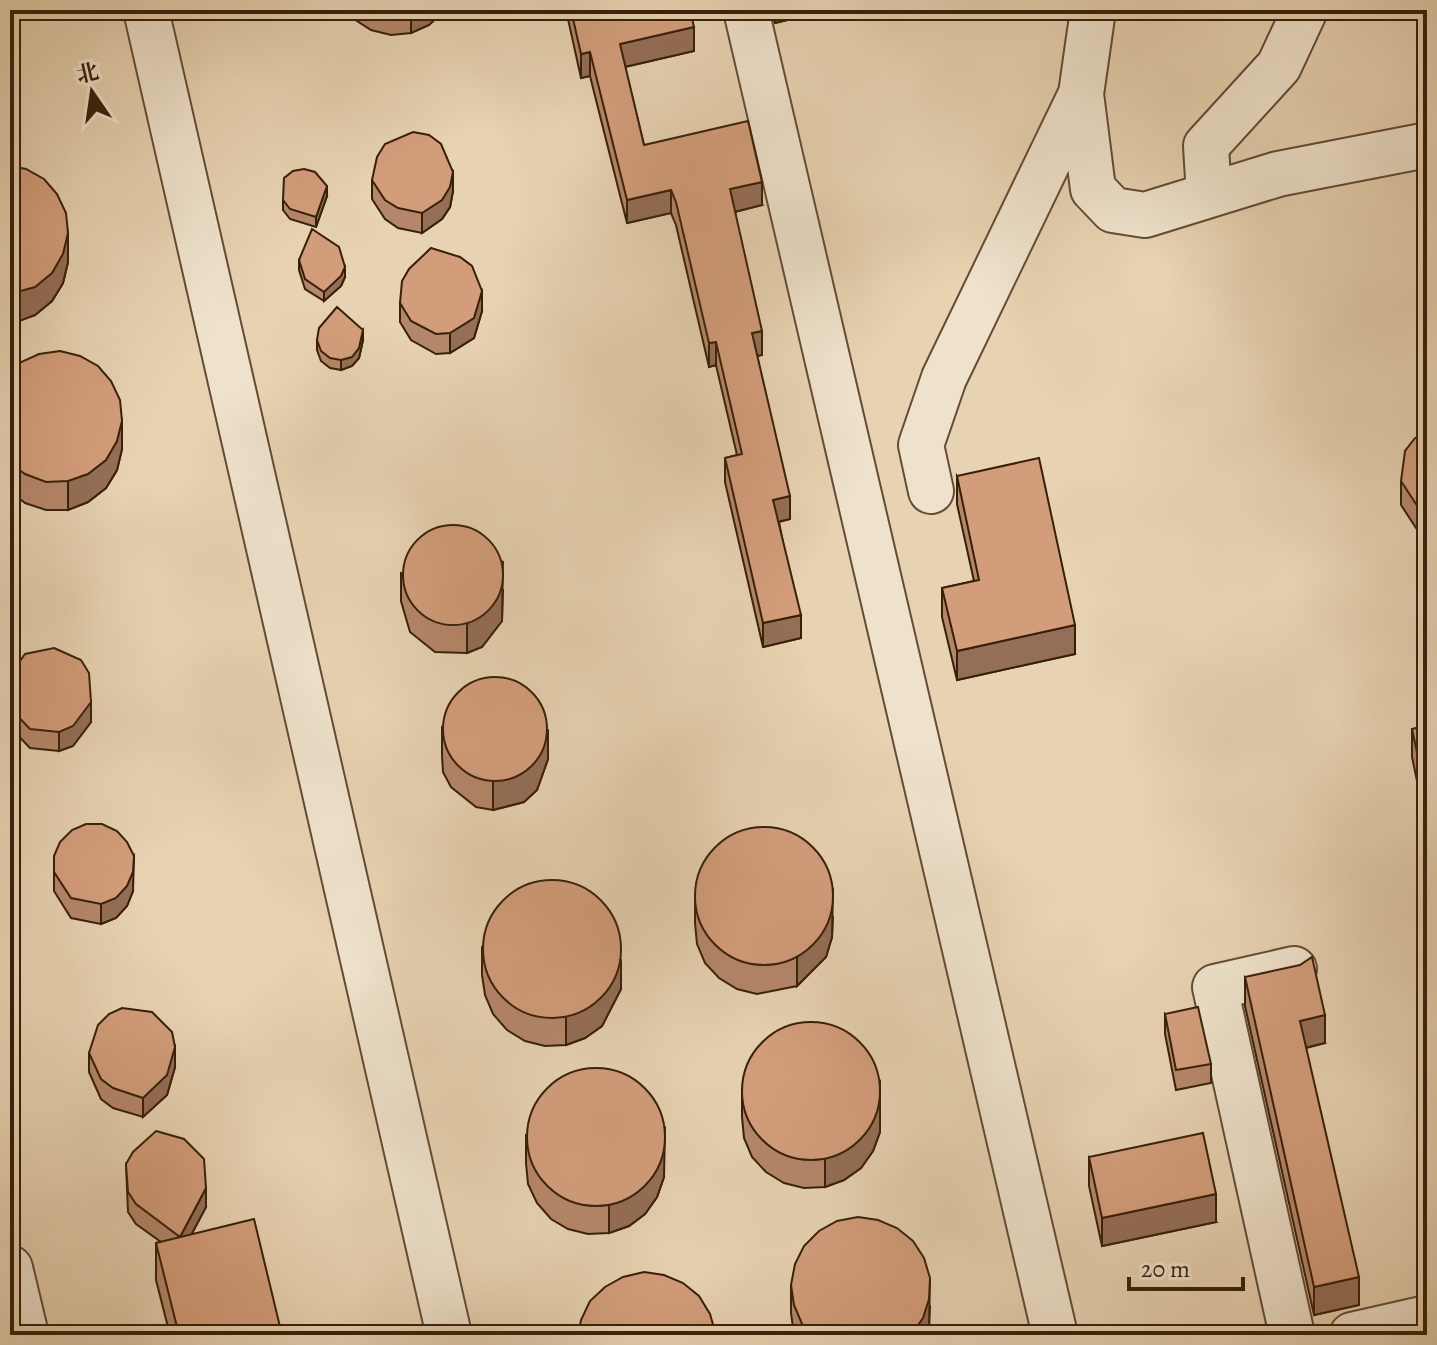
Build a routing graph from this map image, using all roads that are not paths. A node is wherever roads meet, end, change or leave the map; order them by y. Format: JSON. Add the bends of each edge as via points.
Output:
{"nodes":[{"id":1,"x":146,"y":10,"type":"edge"},
{"id":2,"x":746,"y":10,"type":"edge"},
{"id":3,"x":1093,"y":10,"type":"edge"},
{"id":4,"x":1305,"y":10,"type":"edge"},
{"id":5,"x":1081,"y":94,"type":"junction"},
{"id":6,"x":1427,"y":145,"type":"edge"},
{"id":7,"x":1209,"y":195,"type":"junction"},
{"id":8,"x":931,"y":491,"type":"dead end"},
{"id":9,"x":1294,"y":969,"type":"edge"},
{"id":10,"x":10,"y":1268,"type":"edge"},
{"id":11,"x":1427,"y":1318,"type":"edge"},
{"id":12,"x":26,"y":1335,"type":"edge"},
{"id":13,"x":449,"y":1335,"type":"edge"},
{"id":14,"x":1055,"y":1335,"type":"edge"},
{"id":15,"x":1292,"y":1335,"type":"edge"},
{"id":16,"x":1352,"y":1335,"type":"edge"}],
"edges":[{"from":1,"to":13,"type":"street"},
{"from":2,"to":14,"type":"street"},
{"from":3,"to":5,"type":"street"},
{"from":4,"to":7,"type":"street","via":[[1279,66],[1206,146]]},
{"from":5,"to":7,"type":"street","via":[[1093,189],[1113,210],[1145,215]]},
{"from":5,"to":8,"type":"street","via":[[944,378],[921,445]]},
{"from":6,"to":7,"type":"street","via":[[1278,174]]},
{"from":9,"to":15,"type":"street","via":[[1215,987]]},
{"from":10,"to":12,"type":"street"},
{"from":11,"to":16,"type":"street"}]}
